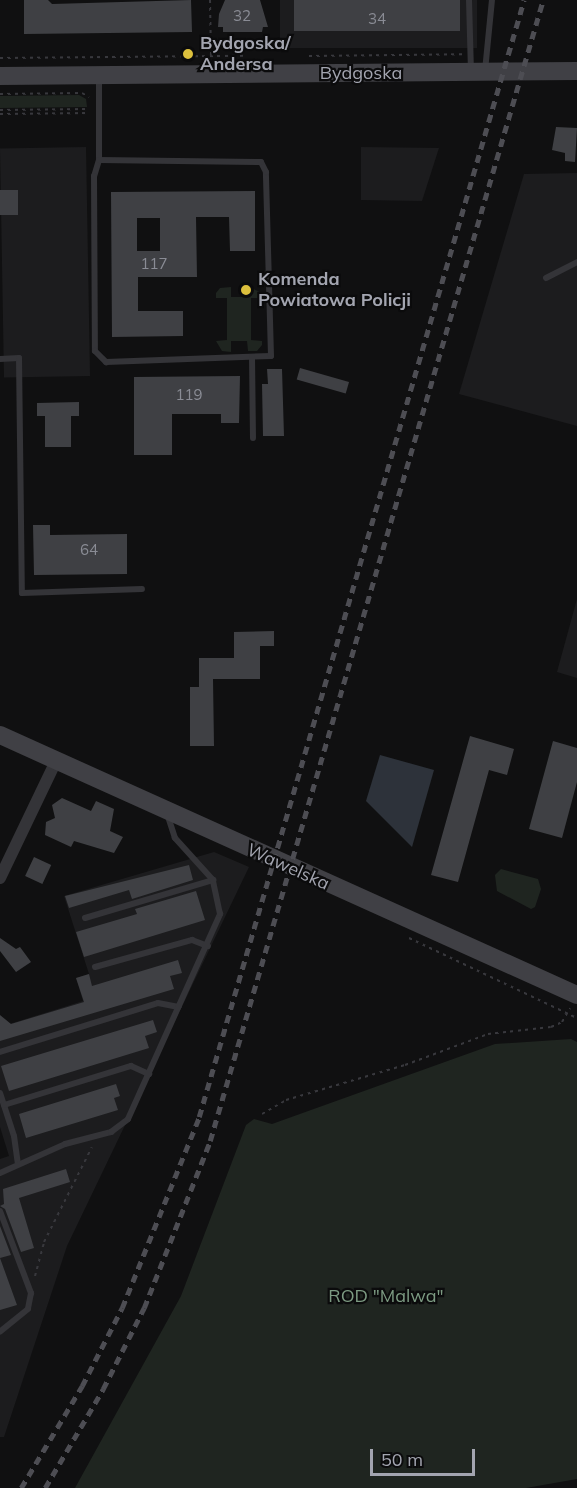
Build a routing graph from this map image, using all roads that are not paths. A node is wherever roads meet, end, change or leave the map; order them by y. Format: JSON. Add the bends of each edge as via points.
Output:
{"nodes":[{"id":1,"x":469,"y":0,"type":"edge"},
{"id":2,"x":492,"y":0,"type":"edge"},
{"id":3,"x":577,"y":71,"type":"edge"},
{"id":4,"x":478,"y":72,"type":"junction"},
{"id":5,"x":99,"y":75,"type":"junction"},
{"id":6,"x":0,"y":76,"type":"edge"},
{"id":7,"x":99,"y":160,"type":"junction"},
{"id":8,"x":577,"y":262,"type":"edge"},
{"id":9,"x":546,"y":278,"type":"dead end"},
{"id":10,"x":252,"y":357,"type":"junction"},
{"id":11,"x":0,"y":359,"type":"edge"},
{"id":12,"x":253,"y":438,"type":"dead end"},
{"id":13,"x":142,"y":589,"type":"dead end"},
{"id":14,"x":0,"y":735,"type":"edge"},
{"id":15,"x":56,"y":761,"type":"junction"},
{"id":16,"x":167,"y":812,"type":"junction"},
{"id":17,"x":0,"y":878,"type":"edge"},
{"id":18,"x":213,"y":880,"type":"junction"},
{"id":19,"x":85,"y":918,"type":"dead end"},
{"id":20,"x":208,"y":946,"type":"junction"},
{"id":21,"x":95,"y":967,"type":"dead end"},
{"id":22,"x":576,"y":995,"type":"edge"},
{"id":23,"x":179,"y":1008,"type":"junction"},
{"id":24,"x":0,"y":1052,"type":"edge"},
{"id":25,"x":148,"y":1074,"type":"junction"},
{"id":26,"x":0,"y":1093,"type":"edge"},
{"id":27,"x":4,"y":1105,"type":"junction"},
{"id":28,"x":18,"y":1164,"type":"junction"},
{"id":29,"x":0,"y":1173,"type":"edge"},
{"id":30,"x":0,"y":1211,"type":"edge"},
{"id":31,"x":0,"y":1332,"type":"edge"}],
"edges":[{"from":1,"to":4,"type":"lane","via":[[472,54]]},
{"from":2,"to":4,"type":"lane"},
{"from":3,"to":4,"type":"street","name":"Bydgoska"},
{"from":4,"to":5,"type":"street","name":"Bydgoska"},
{"from":5,"to":6,"type":"street","name":"Bydgoska"},
{"from":5,"to":7,"type":"lane"},
{"from":7,"to":10,"type":"lane","via":[[94,176],[95,351],[106,362]]},
{"from":7,"to":10,"type":"lane","via":[[261,162],[266,172],[271,356]]},
{"from":8,"to":9,"type":"lane"},
{"from":10,"to":12,"type":"lane"},
{"from":11,"to":13,"type":"lane","via":[[20,358],[22,593]]},
{"from":14,"to":15,"type":"street","name":"Wawelska"},
{"from":15,"to":16,"type":"street","name":"Wawelska"},
{"from":15,"to":17,"type":"street"},
{"from":16,"to":18,"type":"lane","via":[[175,838]]},
{"from":16,"to":22,"type":"street","name":"Wawelska"},
{"from":18,"to":19,"type":"lane"},
{"from":18,"to":20,"type":"lane","via":[[219,914]]},
{"from":20,"to":21,"type":"lane","via":[[192,940]]},
{"from":20,"to":23,"type":"lane"},
{"from":23,"to":24,"type":"lane","via":[[158,1003]]},
{"from":23,"to":25,"type":"lane"},
{"from":25,"to":27,"type":"lane","via":[[130,1066]]},
{"from":25,"to":28,"type":"lane","via":[[128,1119],[111,1132],[65,1144]]},
{"from":26,"to":27,"type":"lane"},
{"from":27,"to":28,"type":"lane"},
{"from":28,"to":29,"type":"lane"},
{"from":30,"to":31,"type":"lane","via":[[31,1293],[28,1310]]}]}
